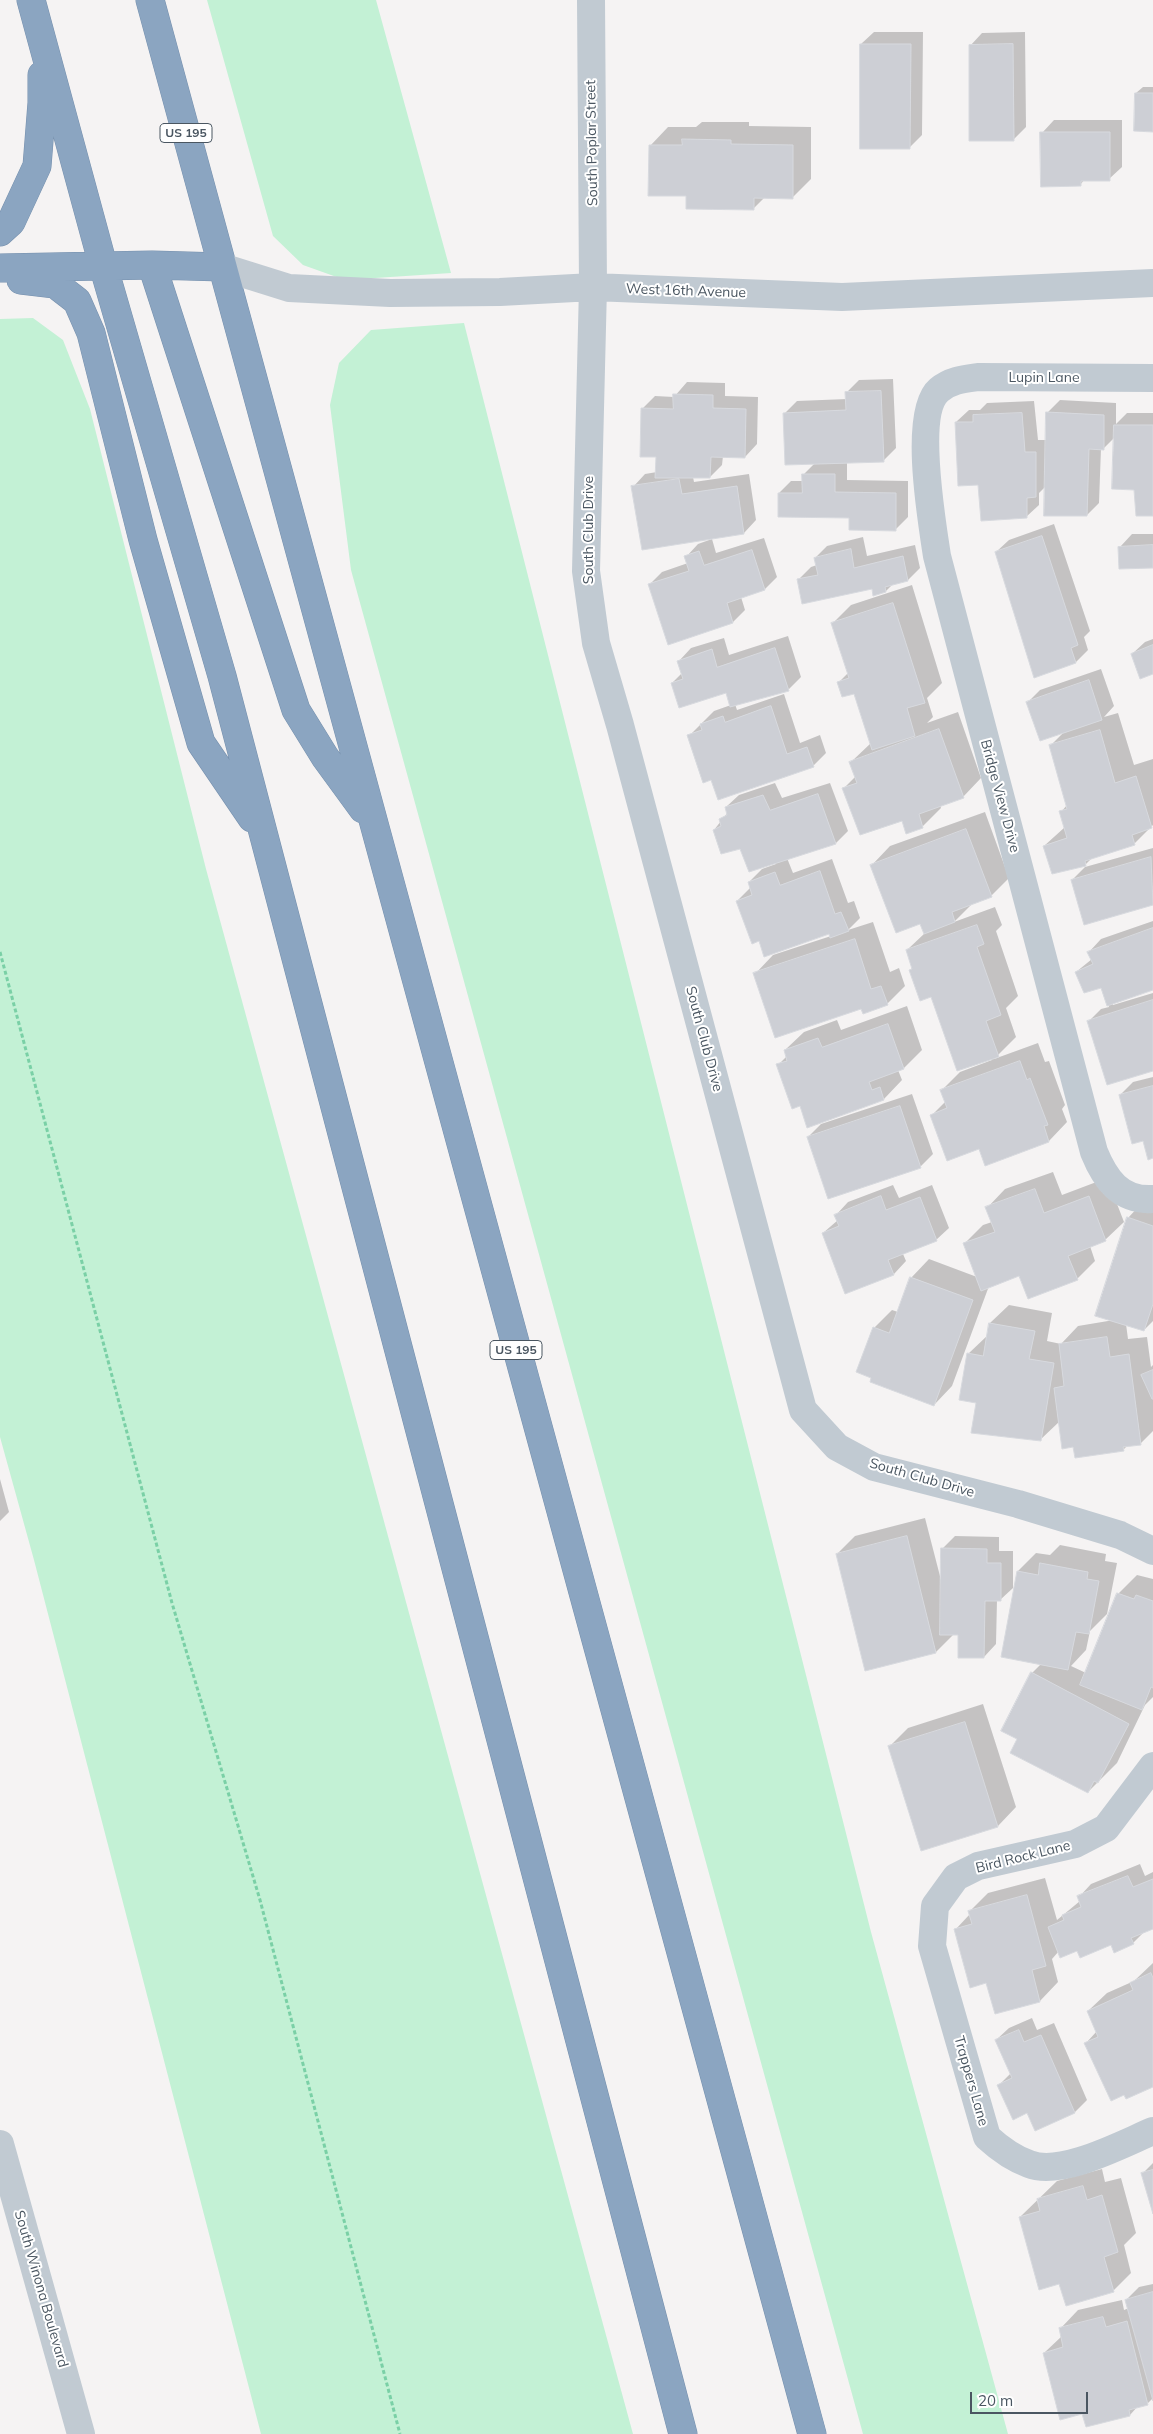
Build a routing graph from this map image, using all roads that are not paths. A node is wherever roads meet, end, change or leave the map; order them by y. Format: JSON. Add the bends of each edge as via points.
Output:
{"nodes":[{"id":1,"x":31,"y":0,"type":"edge"},
{"id":2,"x":150,"y":0,"type":"edge"},
{"id":3,"x":591,"y":0,"type":"edge"},
{"id":4,"x":41,"y":36,"type":"junction"},
{"id":5,"x":0,"y":232,"type":"edge"},
{"id":6,"x":103,"y":265,"type":"junction"},
{"id":7,"x":152,"y":265,"type":"junction"},
{"id":8,"x":222,"y":267,"type":"junction"},
{"id":9,"x":0,"y":268,"type":"edge"},
{"id":10,"x":0,"y":278,"type":"edge"},
{"id":11,"x":1153,"y":283,"type":"edge"},
{"id":12,"x":593,"y":287,"type":"junction"},
{"id":13,"x":1153,"y":378,"type":"edge"},
{"id":14,"x":938,"y":390,"type":"joint"},
{"id":15,"x":373,"y":822,"type":"junction"},
{"id":16,"x":265,"y":838,"type":"junction"},
{"id":17,"x":1153,"y":1199,"type":"edge"},
{"id":18,"x":1153,"y":1551,"type":"edge"},
{"id":19,"x":1153,"y":1766,"type":"edge"},
{"id":20,"x":935,"y":1906,"type":"joint"},
{"id":21,"x":1153,"y":2131,"type":"edge"},
{"id":22,"x":0,"y":2144,"type":"edge"},
{"id":23,"x":81,"y":2434,"type":"edge"},
{"id":24,"x":683,"y":2434,"type":"edge"},
{"id":25,"x":812,"y":2434,"type":"edge"}],
"edges":[{"from":1,"to":4,"type":"highway"},
{"from":2,"to":8,"type":"highway","number":"US 195"},
{"from":3,"to":12,"type":"street","name":"South Poplar Street"},
{"from":4,"to":5,"type":"highway","via":[[42,103],[37,166],[11,222]]},
{"from":4,"to":6,"type":"highway"},
{"from":6,"to":7,"type":"highway"},
{"from":6,"to":9,"type":"highway"},
{"from":6,"to":16,"type":"highway","via":[[222,676]]},
{"from":7,"to":8,"type":"highway"},
{"from":7,"to":15,"type":"highway","via":[[296,710],[325,757]]},
{"from":8,"to":12,"type":"street","name":"West 16th Avenue","via":[[288,288],[390,293]]},
{"from":8,"to":15,"type":"highway","number":"US 195"},
{"from":10,"to":16,"type":"highway","via":[[56,284],[77,301],[91,333],[143,540],[201,743]]},
{"from":11,"to":12,"type":"street","name":"West 16th Avenue","via":[[842,297]]},
{"from":12,"to":18,"type":"street","name":"South Club Drive","via":[[586,571],[596,643],[803,1410],[838,1447],[874,1467],[1120,1534]]},
{"from":13,"to":14,"type":"street","name":"Lupin Lane","via":[[979,377],[958,379]]},
{"from":14,"to":17,"type":"street","name":"Bridge View Drive","via":[[925,425],[930,510],[937,556],[1094,1152],[1102,1173],[1121,1192]]},
{"from":15,"to":25,"type":"highway","number":"US 195"},
{"from":16,"to":24,"type":"highway"},
{"from":19,"to":20,"type":"street","name":"Bird Rock Lane","via":[[1106,1828],[1075,1844],[978,1866],[956,1877]]},
{"from":20,"to":21,"type":"street","name":"Trappers Lane","via":[[932,1946],[987,2137],[1002,2151],[1030,2165],[1068,2166]]},
{"from":22,"to":23,"type":"street","name":"South Winona Boulevard"}]}
